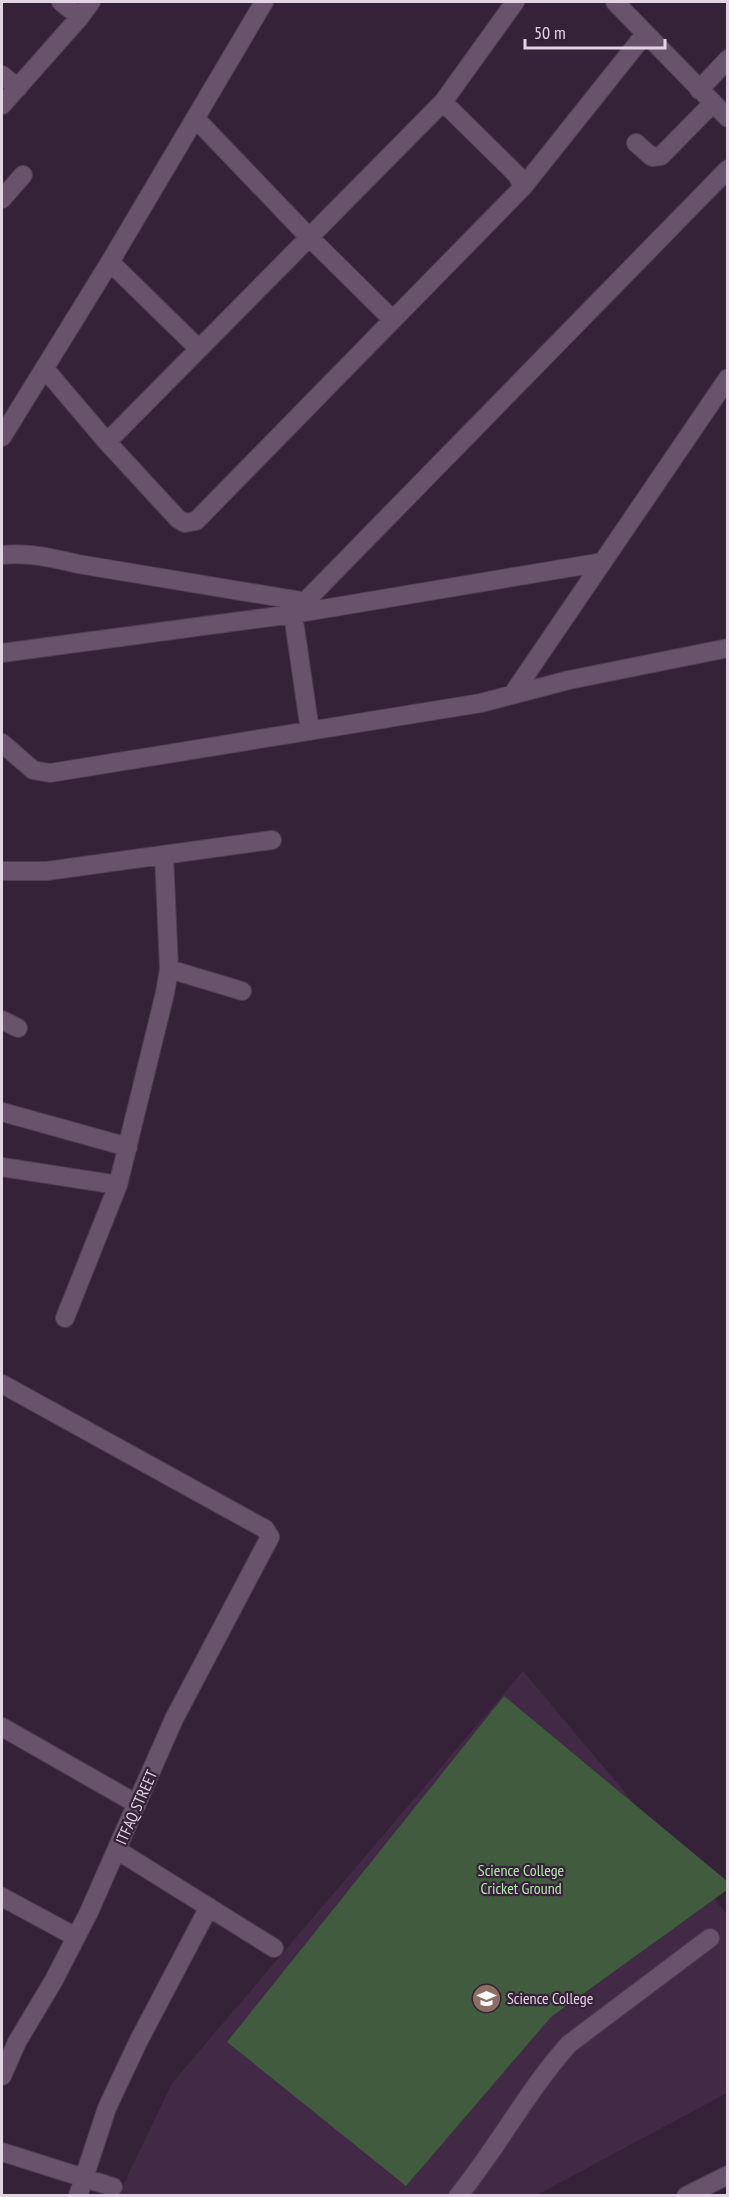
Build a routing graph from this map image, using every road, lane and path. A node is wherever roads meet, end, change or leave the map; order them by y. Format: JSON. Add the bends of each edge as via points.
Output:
{"nodes":[{"id":1,"x":61,"y":2,"type":"edge"},
{"id":2,"x":91,"y":2,"type":"edge"},
{"id":3,"x":264,"y":2,"type":"edge"},
{"id":4,"x":515,"y":2,"type":"edge"},
{"id":5,"x":615,"y":2,"type":"edge"},
{"id":6,"x":80,"y":17,"type":"junction"},
{"id":7,"x":645,"y":34,"type":"junction"},
{"id":8,"x":728,"y":59,"type":"edge"},
{"id":9,"x":2,"y":75,"type":"edge"},
{"id":10,"x":18,"y":88,"type":"junction"},
{"id":11,"x":699,"y":90,"type":"junction"},
{"id":12,"x":443,"y":102,"type":"junction"},
{"id":13,"x":712,"y":104,"type":"junction"},
{"id":14,"x":2,"y":105,"type":"edge"},
{"id":15,"x":195,"y":118,"type":"junction"},
{"id":16,"x":728,"y":118,"type":"edge"},
{"id":17,"x":636,"y":143,"type":"dead end"},
{"id":18,"x":728,"y":169,"type":"edge"},
{"id":19,"x":23,"y":175,"type":"dead end"},
{"id":20,"x":523,"y":187,"type":"junction"},
{"id":21,"x":2,"y":200,"type":"edge"},
{"id":22,"x":309,"y":237,"type":"junction"},
{"id":23,"x":110,"y":262,"type":"junction"},
{"id":24,"x":393,"y":320,"type":"junction"},
{"id":25,"x":199,"y":349,"type":"junction"},
{"id":26,"x":45,"y":369,"type":"junction"},
{"id":27,"x":728,"y":378,"type":"edge"},
{"id":28,"x":3,"y":433,"type":"edge"},
{"id":29,"x":107,"y":442,"type":"junction"},
{"id":30,"x":2,"y":555,"type":"edge"},
{"id":31,"x":603,"y":562,"type":"junction"},
{"id":32,"x":300,"y":608,"type":"junction"},
{"id":33,"x":728,"y":648,"type":"edge"},
{"id":34,"x":2,"y":653,"type":"edge"},
{"id":35,"x":512,"y":695,"type":"junction"},
{"id":36,"x":310,"y":731,"type":"junction"},
{"id":37,"x":2,"y":743,"type":"edge"},
{"id":38,"x":272,"y":840,"type":"dead end"},
{"id":39,"x":164,"y":855,"type":"junction"},
{"id":40,"x":2,"y":872,"type":"edge"},
{"id":41,"x":169,"y":969,"type":"junction"},
{"id":42,"x":242,"y":990,"type":"dead end"},
{"id":43,"x":2,"y":1112,"type":"edge"},
{"id":44,"x":128,"y":1147,"type":"junction"},
{"id":45,"x":2,"y":1167,"type":"edge"},
{"id":46,"x":118,"y":1185,"type":"junction"},
{"id":47,"x":64,"y":1318,"type":"dead end"},
{"id":48,"x":2,"y":1384,"type":"edge"},
{"id":49,"x":2,"y":1727,"type":"edge"},
{"id":50,"x":137,"y":1804,"type":"junction"},
{"id":51,"x":117,"y":1850,"type":"junction"},
{"id":52,"x":2,"y":1897,"type":"edge"},
{"id":53,"x":209,"y":1907,"type":"junction"},
{"id":54,"x":76,"y":1936,"type":"junction"},
{"id":55,"x":710,"y":1938,"type":"dead end"},
{"id":56,"x":274,"y":1948,"type":"dead end"},
{"id":57,"x":9,"y":2037,"type":"edge"},
{"id":58,"x":2,"y":2076,"type":"edge"},
{"id":59,"x":2,"y":2152,"type":"edge"},
{"id":60,"x":728,"y":2175,"type":"edge"},
{"id":61,"x":81,"y":2187,"type":"edge"},
{"id":62,"x":113,"y":2187,"type":"dead end"},
{"id":63,"x":458,"y":2196,"type":"edge"},
{"id":64,"x":686,"y":2196,"type":"edge"}],
"edges":[{"from":1,"to":6,"type":"street"},
{"from":2,"to":6,"type":"street"},
{"from":3,"to":15,"type":"street"},
{"from":4,"to":12,"type":"street"},
{"from":5,"to":7,"type":"street"},
{"from":6,"to":10,"type":"street"},
{"from":7,"to":11,"type":"street"},
{"from":7,"to":20,"type":"street"},
{"from":8,"to":11,"type":"street"},
{"from":9,"to":10,"type":"street"},
{"from":10,"to":14,"type":"street"},
{"from":11,"to":13,"type":"street"},
{"from":12,"to":20,"type":"street","via":[[517,175]]},
{"from":12,"to":22,"type":"street"},
{"from":13,"to":16,"type":"street"},
{"from":13,"to":17,"type":"street","via":[[661,156],[652,157]]},
{"from":15,"to":22,"type":"street"},
{"from":15,"to":23,"type":"street"},
{"from":18,"to":32,"type":"street"},
{"from":19,"to":21,"type":"street"},
{"from":20,"to":24,"type":"street"},
{"from":22,"to":24,"type":"street"},
{"from":22,"to":25,"type":"street"},
{"from":23,"to":25,"type":"street"},
{"from":23,"to":26,"type":"street"},
{"from":24,"to":29,"type":"street","via":[[196,521],[185,523],[178,519]]},
{"from":25,"to":29,"type":"street"},
{"from":26,"to":28,"type":"street"},
{"from":26,"to":29,"type":"street"},
{"from":27,"to":31,"type":"street"},
{"from":30,"to":32,"type":"street","via":[[48,557]]},
{"from":31,"to":32,"type":"street"},
{"from":31,"to":35,"type":"street"},
{"from":32,"to":34,"type":"street"},
{"from":32,"to":36,"type":"street"},
{"from":33,"to":35,"type":"street"},
{"from":35,"to":36,"type":"street"},
{"from":36,"to":37,"type":"street","via":[[50,773],[33,770]]},
{"from":38,"to":39,"type":"street"},
{"from":39,"to":40,"type":"street","via":[[47,871]]},
{"from":39,"to":41,"type":"street"},
{"from":41,"to":42,"type":"street"},
{"from":41,"to":44,"type":"street"},
{"from":43,"to":44,"type":"street"},
{"from":44,"to":46,"type":"street"},
{"from":45,"to":46,"type":"street"},
{"from":46,"to":47,"type":"street"},
{"from":48,"to":50,"type":"street","name":"ITFAQ STREET","via":[[266,1529],[270,1537],[174,1719]]},
{"from":49,"to":50,"type":"street"},
{"from":50,"to":51,"type":"street","name":"ITFAQ STREET"},
{"from":51,"to":53,"type":"street"},
{"from":51,"to":54,"type":"street","name":"ITFAQ STREET"},
{"from":52,"to":54,"type":"street"},
{"from":53,"to":56,"type":"street"},
{"from":53,"to":61,"type":"street","via":[[107,2108]]},
{"from":54,"to":57,"type":"street","name":"ITFAQ STREET"},
{"from":55,"to":63,"type":"street","via":[[569,2044]]},
{"from":57,"to":58,"type":"street","name":"ITFAQ STREET"},
{"from":59,"to":61,"type":"street"},
{"from":60,"to":64,"type":"street"},
{"from":61,"to":62,"type":"street"}]}
